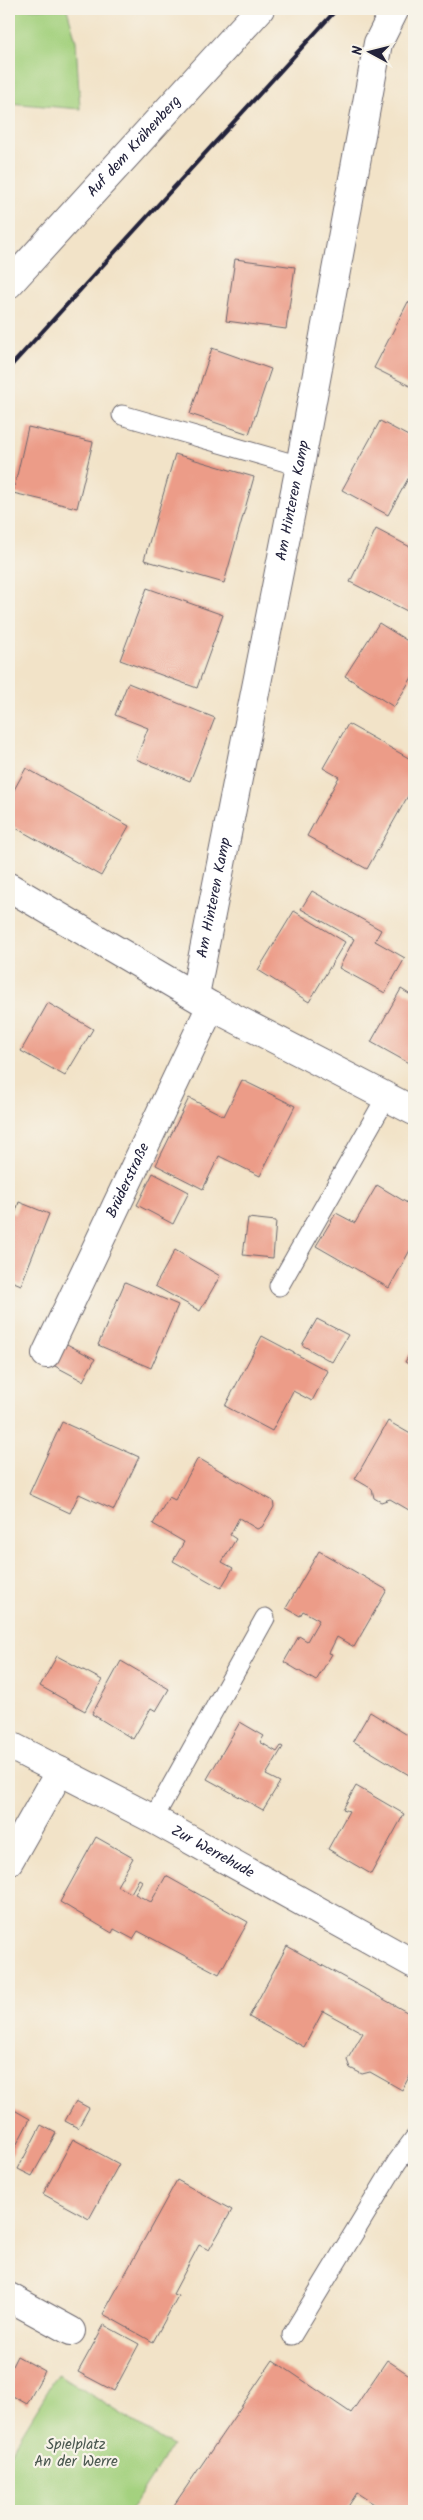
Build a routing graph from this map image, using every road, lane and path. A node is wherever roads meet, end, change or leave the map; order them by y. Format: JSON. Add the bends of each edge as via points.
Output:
{"nodes":[{"id":1,"x":260,"y":9,"type":"edge"},
{"id":2,"x":396,"y":9,"type":"edge"},
{"id":3,"x":9,"y":284,"type":"edge"},
{"id":4,"x":122,"y":415,"type":"dead end"},
{"id":5,"x":300,"y":466,"type":"junction"},
{"id":6,"x":9,"y":887,"type":"edge"},
{"id":7,"x":203,"y":1000,"type":"junction"},
{"id":8,"x":388,"y":1096,"type":"junction"},
{"id":9,"x":414,"y":1111,"type":"edge"},
{"id":10,"x":279,"y":1286,"type":"dead end"},
{"id":11,"x":46,"y":1354,"type":"dead end"},
{"id":12,"x":265,"y":1618,"type":"dead end"},
{"id":13,"x":9,"y":1744,"type":"edge"},
{"id":14,"x":60,"y":1771,"type":"junction"},
{"id":15,"x":153,"y":1819,"type":"junction"},
{"id":16,"x":9,"y":1861,"type":"edge"},
{"id":17,"x":414,"y":1964,"type":"edge"},
{"id":18,"x":414,"y":2139,"type":"edge"},
{"id":19,"x":9,"y":2297,"type":"edge"},
{"id":20,"x":71,"y":2331,"type":"dead end"},
{"id":21,"x":292,"y":2335,"type":"dead end"}],
"edges":[{"from":1,"to":3,"type":"street","name":"Auf dem Krähenberg"},
{"from":2,"to":5,"type":"street","name":"Am Hinteren Kamp","via":[[378,43]]},
{"from":4,"to":5,"type":"lane"},
{"from":5,"to":7,"type":"street","name":"Am Hinteren Kamp"},
{"from":6,"to":7,"type":"street"},
{"from":7,"to":8,"type":"street"},
{"from":7,"to":11,"type":"street","name":"Brüderstraße"},
{"from":8,"to":9,"type":"street"},
{"from":8,"to":10,"type":"lane"},
{"from":12,"to":15,"type":"lane"},
{"from":13,"to":14,"type":"street","name":"Zur Werrehude"},
{"from":14,"to":15,"type":"street","name":"Zur Werrehude"},
{"from":14,"to":16,"type":"street"},
{"from":15,"to":17,"type":"street","name":"Zur Werrehude"},
{"from":18,"to":21,"type":"lane"},
{"from":19,"to":20,"type":"street"}]}
